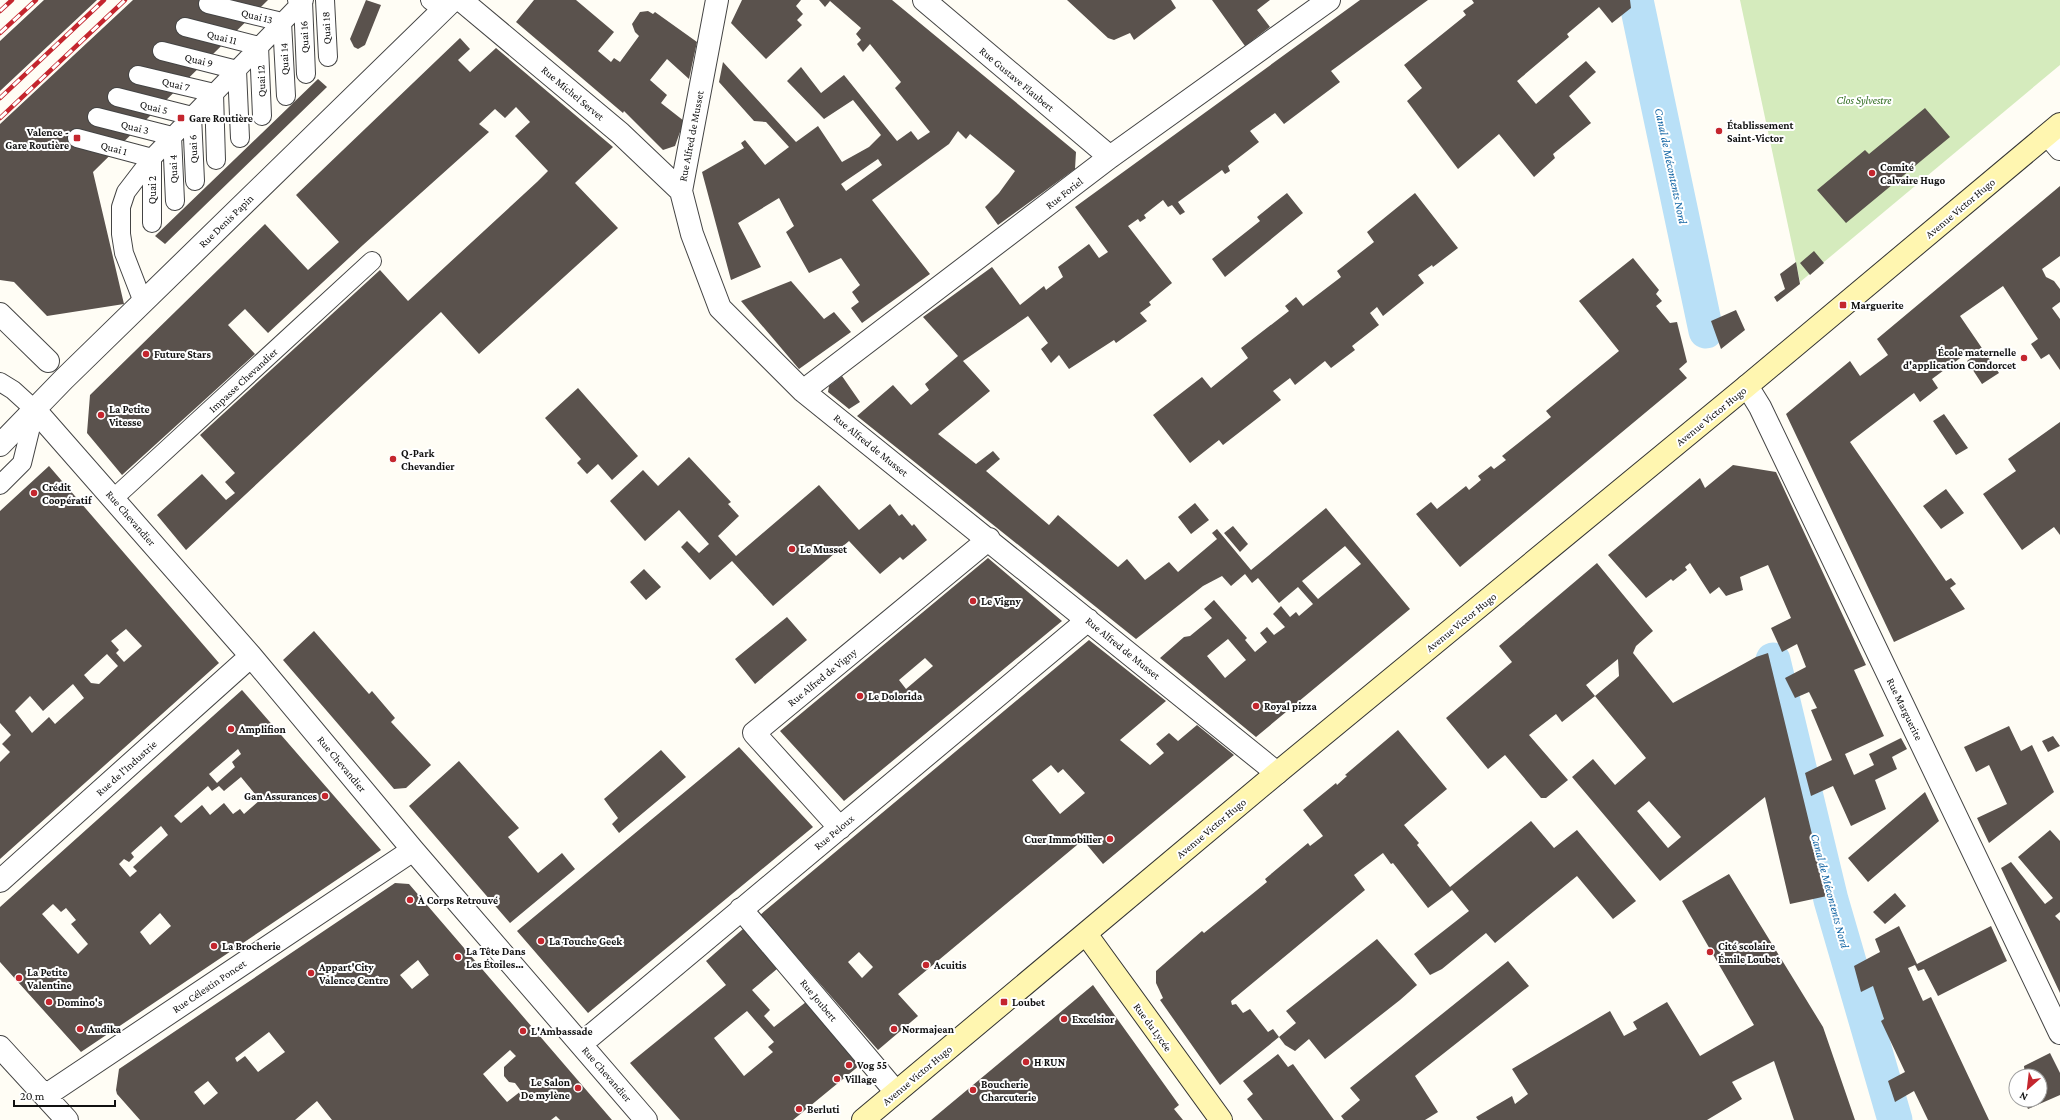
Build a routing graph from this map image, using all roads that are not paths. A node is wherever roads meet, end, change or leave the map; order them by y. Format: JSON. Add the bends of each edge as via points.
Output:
{"nodes":[{"id":1,"x":301,"y":0,"type":"edge"},
{"id":2,"x":325,"y":0,"type":"edge"},
{"id":3,"x":717,"y":0,"type":"edge"},
{"id":4,"x":924,"y":0,"type":"edge"},
{"id":5,"x":1329,"y":0,"type":"edge"},
{"id":6,"x":447,"y":2,"type":"edge"},
{"id":7,"x":208,"y":4,"type":"dead end"},
{"id":8,"x":282,"y":22,"type":"junction"},
{"id":9,"x":185,"y":27,"type":"dead end"},
{"id":10,"x":259,"y":46,"type":"junction"},
{"id":11,"x":162,"y":51,"type":"dead end"},
{"id":12,"x":328,"y":57,"type":"dead end"},
{"id":13,"x":237,"y":70,"type":"junction"},
{"id":14,"x":306,"y":74,"type":"dead end"},
{"id":15,"x":138,"y":75,"type":"dead end"},
{"id":16,"x":214,"y":94,"type":"junction"},
{"id":17,"x":286,"y":96,"type":"dead end"},
{"id":18,"x":117,"y":97,"type":"dead end"},
{"id":19,"x":192,"y":116,"type":"junction"},
{"id":20,"x":262,"y":116,"type":"dead end"},
{"id":21,"x":97,"y":117,"type":"dead end"},
{"id":22,"x":172,"y":136,"type":"junction"},
{"id":23,"x":2056,"y":136,"type":"edge"},
{"id":24,"x":77,"y":138,"type":"dead end"},
{"id":25,"x":240,"y":138,"type":"dead end"},
{"id":26,"x":1110,"y":157,"type":"junction"},
{"id":27,"x":152,"y":158,"type":"junction"},
{"id":28,"x":216,"y":160,"type":"dead end"},
{"id":29,"x":195,"y":181,"type":"dead end"},
{"id":30,"x":681,"y":191,"type":"junction"},
{"id":31,"x":175,"y":202,"type":"dead end"},
{"id":32,"x":152,"y":223,"type":"dead end"},
{"id":33,"x":372,"y":261,"type":"dead end"},
{"id":34,"x":143,"y":302,"type":"junction"},
{"id":35,"x":0,"y":314,"type":"edge"},
{"id":36,"x":48,"y":361,"type":"dead end"},
{"id":37,"x":0,"y":382,"type":"edge"},
{"id":38,"x":1747,"y":386,"type":"junction"},
{"id":39,"x":803,"y":391,"type":"junction"},
{"id":40,"x":36,"y":410,"type":"junction"},
{"id":41,"x":0,"y":445,"type":"edge"},
{"id":42,"x":0,"y":485,"type":"edge"},
{"id":43,"x":114,"y":498,"type":"junction"},
{"id":44,"x":989,"y":539,"type":"junction"},
{"id":45,"x":1088,"y":620,"type":"junction"},
{"id":46,"x":251,"y":656,"type":"junction"},
{"id":47,"x":1277,"y":773,"type":"junction"},
{"id":48,"x":840,"y":828,"type":"junction"},
{"id":49,"x":413,"y":850,"type":"junction"},
{"id":50,"x":0,"y":881,"type":"edge"},
{"id":51,"x":741,"y":908,"type":"junction"},
{"id":52,"x":1086,"y":934,"type":"junction"},
{"id":53,"x":2060,"y":1033,"type":"edge"},
{"id":54,"x":581,"y":1044,"type":"junction"},
{"id":55,"x":0,"y":1047,"type":"edge"},
{"id":56,"x":896,"y":1092,"type":"junction"},
{"id":57,"x":45,"y":1096,"type":"junction"},
{"id":58,"x":67,"y":1120,"type":"edge"},
{"id":59,"x":646,"y":1120,"type":"edge"},
{"id":60,"x":863,"y":1120,"type":"edge"},
{"id":61,"x":1221,"y":1120,"type":"edge"}],
"edges":[{"from":1,"to":8,"type":"lane"},
{"from":1,"to":14,"type":"lane","name":"Quai 16"},
{"from":2,"to":12,"type":"lane","name":"Quai 18"},
{"from":3,"to":30,"type":"street","name":"Rue Alfred de Musset"},
{"from":4,"to":26,"type":"street","name":"Rue Gustave Flaubert"},
{"from":5,"to":26,"type":"street","name":"Rue Foriel"},
{"from":6,"to":30,"type":"street","name":"Rue Michel Servet","via":[[620,133]]},
{"from":6,"to":34,"type":"street","name":"Rue Denis Papin"},
{"from":7,"to":8,"type":"lane","name":"Quai 13"},
{"from":8,"to":10,"type":"lane"},
{"from":8,"to":17,"type":"lane","name":"Quai 14"},
{"from":9,"to":10,"type":"lane","name":"Quai 11"},
{"from":10,"to":13,"type":"lane"},
{"from":10,"to":20,"type":"lane","name":"Quai 12"},
{"from":11,"to":13,"type":"lane","name":"Quai 9"},
{"from":13,"to":16,"type":"lane"},
{"from":13,"to":25,"type":"lane"},
{"from":15,"to":16,"type":"lane","name":"Quai 7"},
{"from":16,"to":19,"type":"lane"},
{"from":16,"to":28,"type":"lane"},
{"from":18,"to":19,"type":"lane","name":"Quai 5"},
{"from":19,"to":22,"type":"lane"},
{"from":19,"to":29,"type":"lane","name":"Quai 6"},
{"from":21,"to":22,"type":"lane","name":"Quai 3"},
{"from":22,"to":27,"type":"lane"},
{"from":22,"to":31,"type":"lane","name":"Quai 4"},
{"from":23,"to":38,"type":"main road","name":"Avenue Victor Hugo"},
{"from":24,"to":27,"type":"lane","name":"Quai 1"},
{"from":26,"to":39,"type":"street","name":"Rue Foriel"},
{"from":27,"to":32,"type":"lane","name":"Quai 2"},
{"from":27,"to":34,"type":"lane","via":[[126,192],[121,207],[124,252]]},
{"from":30,"to":39,"type":"street","name":"Rue Alfred de Musset","via":[[692,234],[720,308]]},
{"from":33,"to":43,"type":"lane","name":"Impasse Chevandier"},
{"from":34,"to":40,"type":"street","name":"Rue Denis Papin"},
{"from":35,"to":36,"type":"street"},
{"from":37,"to":40,"type":"lane"},
{"from":38,"to":47,"type":"main road","name":"Avenue Victor Hugo"},
{"from":38,"to":53,"type":"street","name":"Rue Marguerite","via":[[1760,407],[1927,752]]},
{"from":39,"to":44,"type":"street","name":"Rue Alfred de Musset"},
{"from":40,"to":41,"type":"street","name":"Rue Denis Papin"},
{"from":40,"to":42,"type":"lane","via":[[22,463]]},
{"from":40,"to":43,"type":"street","name":"Rue Chevandier"},
{"from":43,"to":46,"type":"street","name":"Rue Chevandier"},
{"from":44,"to":45,"type":"street","name":"Rue Alfred de Musset"},
{"from":44,"to":48,"type":"street","name":"Rue Alfred de Vigny","via":[[754,733]]},
{"from":45,"to":47,"type":"street","name":"Rue Alfred de Musset"},
{"from":45,"to":48,"type":"street","name":"Rue Peloux"},
{"from":46,"to":49,"type":"street","name":"Rue Chevandier"},
{"from":46,"to":50,"type":"street","name":"Rue de l'Industrie"},
{"from":47,"to":52,"type":"main road","name":"Avenue Victor Hugo"},
{"from":48,"to":51,"type":"street","name":"Rue Peloux"},
{"from":49,"to":54,"type":"street","name":"Rue Chevandier"},
{"from":49,"to":57,"type":"street","name":"Rue Célestin Poncet"},
{"from":51,"to":54,"type":"street","name":"Rue Peloux"},
{"from":51,"to":56,"type":"street","name":"Rue Joubert"},
{"from":52,"to":56,"type":"main road","name":"Avenue Victor Hugo"},
{"from":52,"to":61,"type":"main road","name":"Rue du Lycée"},
{"from":54,"to":59,"type":"street","name":"Rue Chevandier"},
{"from":55,"to":57,"type":"street"},
{"from":56,"to":60,"type":"main road","name":"Avenue Victor Hugo"},
{"from":57,"to":58,"type":"street"}]}
